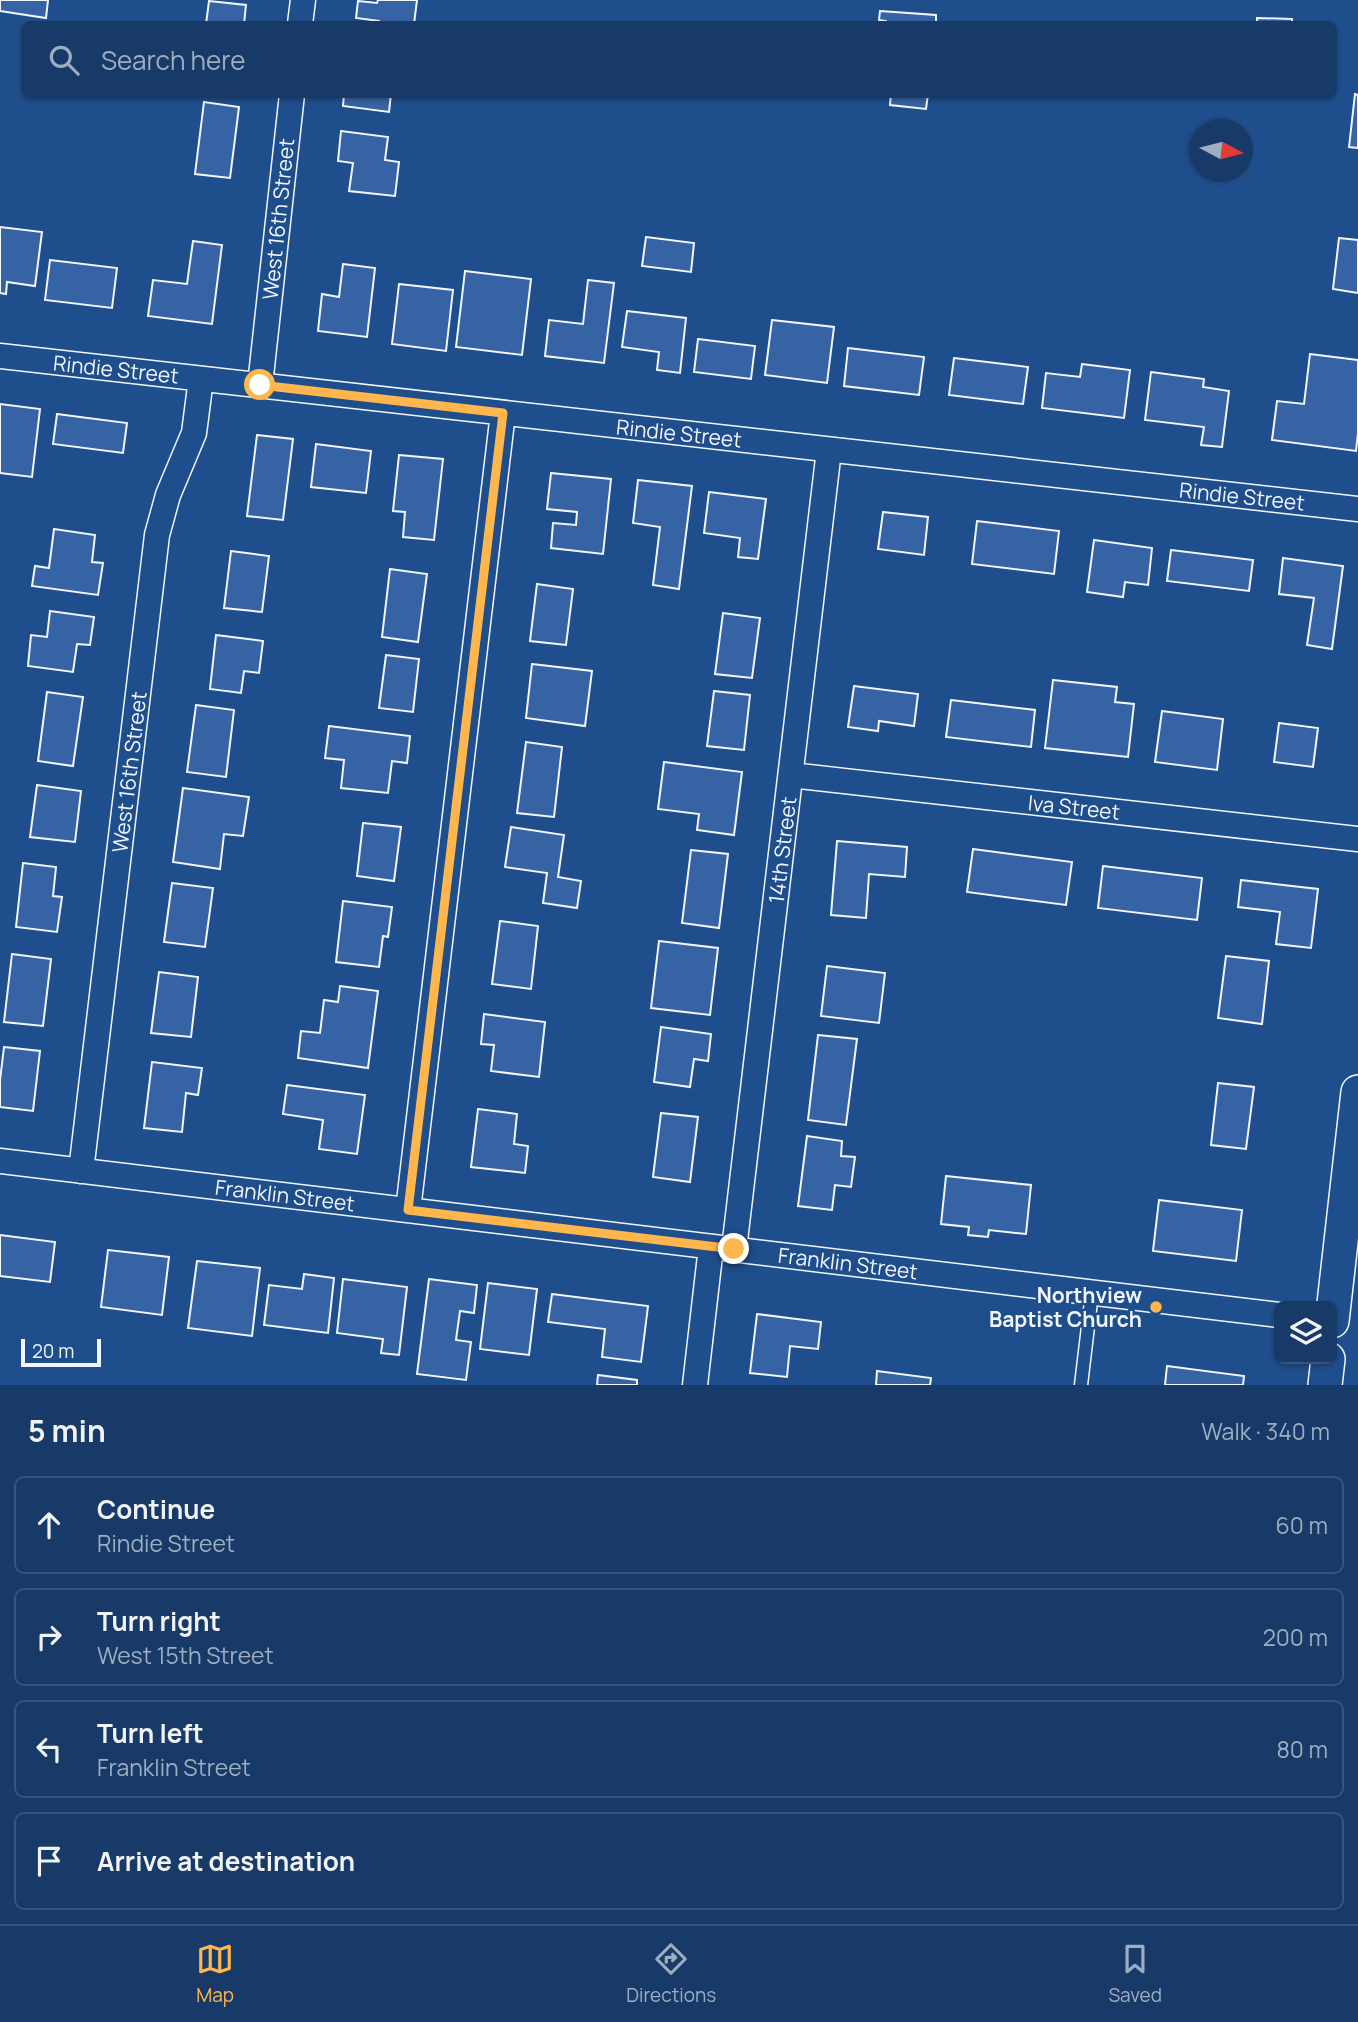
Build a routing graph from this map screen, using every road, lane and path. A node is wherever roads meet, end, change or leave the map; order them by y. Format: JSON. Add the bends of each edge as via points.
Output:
{"nodes":[{"id":1,"x":303,"y":0,"type":"edge"},
{"id":2,"x":300,"y":21,"type":"edge"},
{"id":3,"x":292,"y":98,"type":"edge"},
{"id":4,"x":0,"y":356,"type":"edge"},
{"id":5,"x":201,"y":379,"type":"junction"},
{"id":6,"x":260,"y":385,"type":"junction"},
{"id":7,"x":503,"y":413,"type":"junction"},
{"id":8,"x":829,"y":450,"type":"junction"},
{"id":9,"x":1358,"y":509,"type":"edge"},
{"id":10,"x":791,"y":775,"type":"junction"},
{"id":11,"x":1358,"y":839,"type":"edge"},
{"id":12,"x":1358,"y":1092,"type":"edge"},
{"id":13,"x":0,"y":1161,"type":"edge"},
{"id":14,"x":82,"y":1171,"type":"junction"},
{"id":15,"x":408,"y":1210,"type":"junction"},
{"id":16,"x":722,"y":1248,"type":"junction"},
{"id":17,"x":1091,"y":1293,"type":"junction"},
{"id":18,"x":1334,"y":1301,"type":"edge"},
{"id":19,"x":1274,"y":1314,"type":"edge"},
{"id":20,"x":1327,"y":1364,"type":"edge"},
{"id":21,"x":695,"y":1385,"type":"edge"},
{"id":22,"x":1082,"y":1385,"type":"edge"},
{"id":23,"x":1325,"y":1385,"type":"edge"}],
"edges":[{"from":1,"to":2,"type":"street"},
{"from":3,"to":6,"type":"street","name":"West 16th Street"},
{"from":4,"to":5,"type":"street","name":"Rindie Street"},
{"from":5,"to":6,"type":"street","name":"Rindie Street"},
{"from":5,"to":14,"type":"street","name":"West 16th Street","via":[[194,433],[157,535]]},
{"from":6,"to":7,"type":"street","name":"Rindie Street"},
{"from":7,"to":8,"type":"street","name":"Rindie Street"},
{"from":7,"to":15,"type":"street"},
{"from":8,"to":9,"type":"street","name":"Rindie Street"},
{"from":8,"to":10,"type":"street","name":"14th Street"},
{"from":10,"to":11,"type":"street","name":"Iva Street"},
{"from":10,"to":16,"type":"street","name":"14th Street"},
{"from":12,"to":18,"type":"main road"},
{"from":13,"to":14,"type":"street","name":"Franklin Street"},
{"from":14,"to":15,"type":"street","name":"Franklin Street"},
{"from":15,"to":16,"type":"street","name":"Franklin Street"},
{"from":16,"to":17,"type":"street","name":"Franklin Street"},
{"from":16,"to":21,"type":"street","name":"14th Street"},
{"from":17,"to":19,"type":"street","name":"Franklin Street"},
{"from":17,"to":22,"type":"lane"},
{"from":20,"to":23,"type":"main road"}]}
